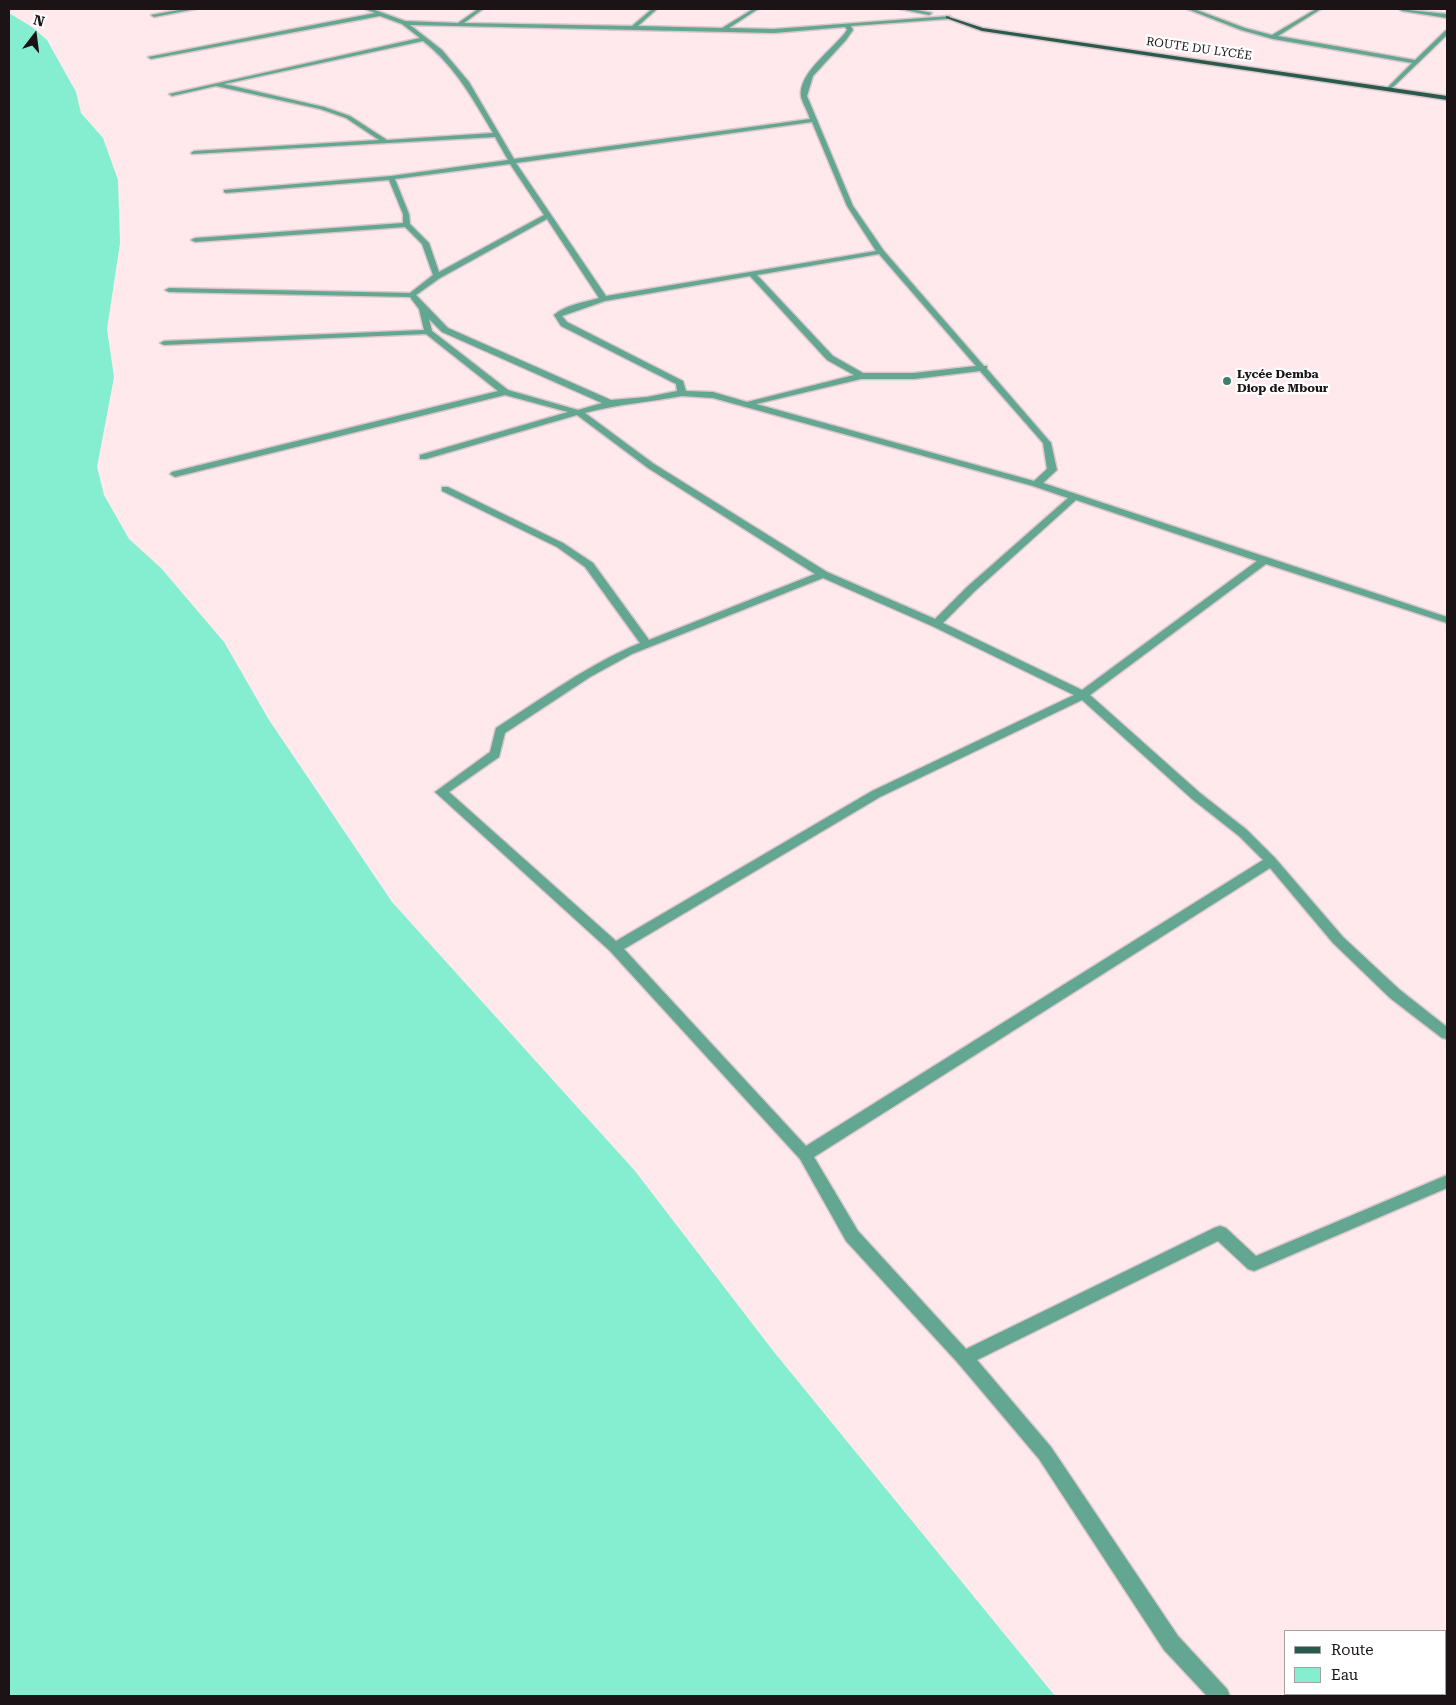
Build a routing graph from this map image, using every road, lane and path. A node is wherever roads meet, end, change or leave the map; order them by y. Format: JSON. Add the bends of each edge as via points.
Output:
{"nodes":[{"id":1,"x":193,"y":9,"type":"edge"},
{"id":2,"x":368,"y":9,"type":"edge"},
{"id":3,"x":481,"y":9,"type":"edge"},
{"id":4,"x":655,"y":9,"type":"edge"},
{"id":5,"x":756,"y":9,"type":"edge"},
{"id":6,"x":903,"y":9,"type":"edge"},
{"id":7,"x":1190,"y":9,"type":"edge"},
{"id":8,"x":1319,"y":9,"type":"edge"},
{"id":9,"x":1402,"y":9,"type":"edge"},
{"id":10,"x":382,"y":14,"type":"junction"},
{"id":11,"x":154,"y":15,"type":"dead end"},
{"id":12,"x":951,"y":15,"type":"junction"},
{"id":13,"x":1447,"y":16,"type":"edge"},
{"id":14,"x":404,"y":22,"type":"junction"},
{"id":15,"x":460,"y":23,"type":"junction"},
{"id":16,"x":847,"y":25,"type":"junction"},
{"id":17,"x":634,"y":27,"type":"junction"},
{"id":18,"x":723,"y":30,"type":"junction"},
{"id":19,"x":1447,"y":32,"type":"edge"},
{"id":20,"x":1273,"y":37,"type":"junction"},
{"id":21,"x":424,"y":39,"type":"junction"},
{"id":22,"x":1433,"y":47,"type":"junction"},
{"id":23,"x":1440,"y":49,"type":"dead end"},
{"id":24,"x":151,"y":58,"type":"dead end"},
{"id":25,"x":1414,"y":62,"type":"junction"},
{"id":26,"x":216,"y":84,"type":"junction"},
{"id":27,"x":1388,"y":90,"type":"junction"},
{"id":28,"x":172,"y":94,"type":"dead end"},
{"id":29,"x":1447,"y":98,"type":"edge"},
{"id":30,"x":815,"y":120,"type":"junction"},
{"id":31,"x":498,"y":135,"type":"junction"},
{"id":32,"x":386,"y":142,"type":"junction"},
{"id":33,"x":194,"y":153,"type":"dead end"},
{"id":34,"x":512,"y":162,"type":"junction"},
{"id":35,"x":391,"y":178,"type":"junction"},
{"id":36,"x":226,"y":191,"type":"dead end"},
{"id":37,"x":549,"y":215,"type":"junction"},
{"id":38,"x":407,"y":225,"type":"junction"},
{"id":39,"x":195,"y":240,"type":"dead end"},
{"id":40,"x":881,"y":252,"type":"junction"},
{"id":41,"x":751,"y":273,"type":"junction"},
{"id":42,"x":437,"y":276,"type":"junction"},
{"id":43,"x":169,"y":290,"type":"dead end"},
{"id":44,"x":412,"y":295,"type":"junction"},
{"id":45,"x":604,"y":299,"type":"junction"},
{"id":46,"x":423,"y":309,"type":"junction"},
{"id":47,"x":428,"y":332,"type":"junction"},
{"id":48,"x":164,"y":343,"type":"dead end"},
{"id":49,"x":984,"y":368,"type":"junction"},
{"id":50,"x":861,"y":376,"type":"junction"},
{"id":51,"x":505,"y":392,"type":"junction"},
{"id":52,"x":682,"y":393,"type":"junction"},
{"id":53,"x":610,"y":404,"type":"junction"},
{"id":54,"x":749,"y":404,"type":"junction"},
{"id":55,"x":580,"y":413,"type":"junction"},
{"id":56,"x":423,"y":457,"type":"dead end"},
{"id":57,"x":175,"y":474,"type":"dead end"},
{"id":58,"x":1036,"y":484,"type":"junction"},
{"id":59,"x":445,"y":488,"type":"dead end"},
{"id":60,"x":1074,"y":497,"type":"junction"},
{"id":61,"x":1266,"y":559,"type":"junction"},
{"id":62,"x":822,"y":574,"type":"junction"},
{"id":63,"x":1447,"y":620,"type":"edge"},
{"id":64,"x":936,"y":624,"type":"junction"},
{"id":65,"x":647,"y":645,"type":"junction"},
{"id":66,"x":1083,"y":695,"type":"junction"},
{"id":67,"x":1271,"y":861,"type":"junction"},
{"id":68,"x":615,"y":948,"type":"junction"},
{"id":69,"x":1447,"y":1034,"type":"edge"},
{"id":70,"x":805,"y":1155,"type":"junction"},
{"id":71,"x":1447,"y":1181,"type":"edge"},
{"id":72,"x":964,"y":1358,"type":"junction"},
{"id":73,"x":1220,"y":1696,"type":"edge"}],
"edges":[{"from":1,"to":11,"type":"street"},
{"from":2,"to":10,"type":"street"},
{"from":3,"to":15,"type":"street"},
{"from":4,"to":17,"type":"street"},
{"from":5,"to":18,"type":"street"},
{"from":6,"to":12,"type":"street"},
{"from":7,"to":20,"type":"street"},
{"from":8,"to":20,"type":"street"},
{"from":9,"to":13,"type":"street"},
{"from":10,"to":14,"type":"street"},
{"from":10,"to":24,"type":"street"},
{"from":12,"to":16,"type":"street"},
{"from":12,"to":27,"type":"main road","name":"ROUTE DU LYCÉE","via":[[974,26],[996,31]]},
{"from":14,"to":15,"type":"street"},
{"from":14,"to":21,"type":"street"},
{"from":15,"to":17,"type":"street"},
{"from":16,"to":18,"type":"street","via":[[774,31]]},
{"from":16,"to":30,"type":"street","via":[[850,30],[846,38],[811,72],[804,84],[804,96]]},
{"from":17,"to":18,"type":"street"},
{"from":19,"to":22,"type":"street"},
{"from":20,"to":25,"type":"street"},
{"from":21,"to":26,"type":"street"},
{"from":21,"to":31,"type":"street","via":[[440,51],[467,83]]},
{"from":22,"to":23,"type":"street"},
{"from":22,"to":25,"type":"street"},
{"from":25,"to":27,"type":"street"},
{"from":26,"to":28,"type":"street"},
{"from":26,"to":32,"type":"street","via":[[322,108],[348,117]]},
{"from":27,"to":29,"type":"main road","name":"ROUTE DU LYCÉE"},
{"from":30,"to":34,"type":"street"},
{"from":30,"to":40,"type":"street","via":[[850,206]]},
{"from":31,"to":32,"type":"street"},
{"from":31,"to":34,"type":"street"},
{"from":32,"to":33,"type":"street"},
{"from":34,"to":35,"type":"street"},
{"from":34,"to":37,"type":"street"},
{"from":35,"to":36,"type":"street"},
{"from":35,"to":38,"type":"street","via":[[406,214]]},
{"from":37,"to":42,"type":"street"},
{"from":37,"to":45,"type":"street"},
{"from":38,"to":39,"type":"street"},
{"from":38,"to":42,"type":"street","via":[[425,243]]},
{"from":40,"to":41,"type":"street"},
{"from":40,"to":49,"type":"street"},
{"from":41,"to":45,"type":"street"},
{"from":41,"to":50,"type":"street","via":[[830,358]]},
{"from":42,"to":44,"type":"street"},
{"from":43,"to":44,"type":"street"},
{"from":44,"to":46,"type":"street"},
{"from":45,"to":52,"type":"street","via":[[558,314],[564,324],[680,383]]},
{"from":46,"to":47,"type":"street"},
{"from":46,"to":53,"type":"street","via":[[445,330]]},
{"from":47,"to":48,"type":"street"},
{"from":47,"to":51,"type":"street"},
{"from":49,"to":50,"type":"street","via":[[914,376]]},
{"from":49,"to":58,"type":"street","via":[[1047,443],[1052,470]]},
{"from":50,"to":54,"type":"street"},
{"from":51,"to":55,"type":"street"},
{"from":51,"to":57,"type":"street"},
{"from":52,"to":53,"type":"street"},
{"from":52,"to":54,"type":"street","via":[[714,395]]},
{"from":53,"to":55,"type":"street"},
{"from":54,"to":58,"type":"street"},
{"from":55,"to":56,"type":"street"},
{"from":55,"to":62,"type":"street","via":[[651,466]]},
{"from":58,"to":60,"type":"street"},
{"from":59,"to":65,"type":"street","via":[[560,545],[589,565]]},
{"from":60,"to":61,"type":"street"},
{"from":60,"to":64,"type":"street"},
{"from":61,"to":63,"type":"street"},
{"from":61,"to":66,"type":"street"},
{"from":62,"to":64,"type":"street"},
{"from":62,"to":65,"type":"street"},
{"from":64,"to":66,"type":"street"},
{"from":65,"to":68,"type":"street","via":[[586,675],[500,731],[495,754],[441,792]]},
{"from":66,"to":67,"type":"street"},
{"from":66,"to":68,"type":"street","via":[[876,794]]},
{"from":67,"to":69,"type":"street","via":[[1338,940],[1396,994]]},
{"from":67,"to":70,"type":"street"},
{"from":68,"to":70,"type":"street"},
{"from":70,"to":72,"type":"street","via":[[852,1236]]},
{"from":71,"to":72,"type":"street","via":[[1254,1264],[1220,1233]]},
{"from":72,"to":73,"type":"street","via":[[1045,1453],[1171,1643]]}]}
